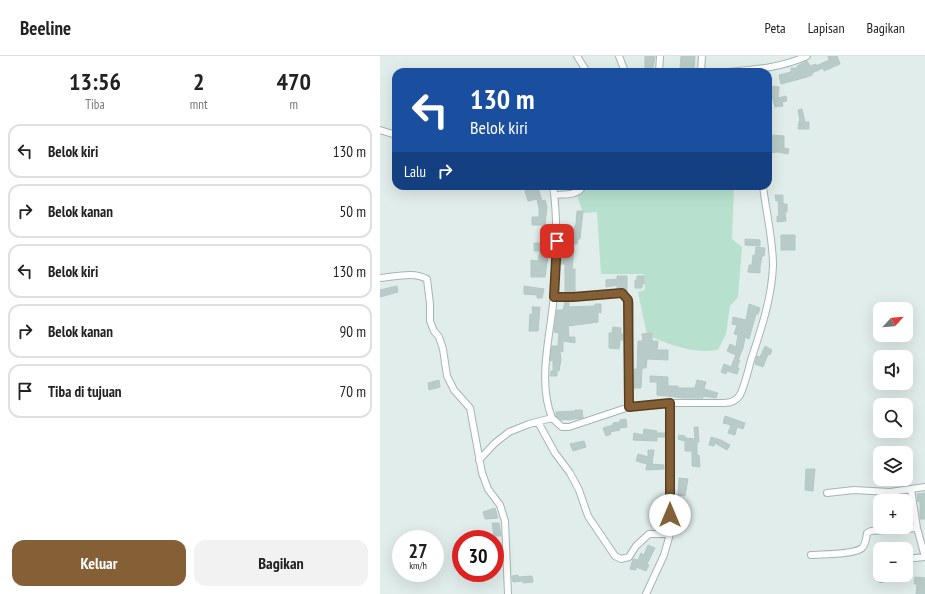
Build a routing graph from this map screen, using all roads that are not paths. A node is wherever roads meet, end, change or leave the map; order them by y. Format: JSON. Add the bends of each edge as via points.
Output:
{"nodes":[{"id":1,"x":577,"y":56,"type":"edge"},
{"id":2,"x":619,"y":56,"type":"edge"},
{"id":3,"x":660,"y":56,"type":"edge"},
{"id":4,"x":702,"y":56,"type":"edge"},
{"id":5,"x":807,"y":56,"type":"edge"},
{"id":6,"x":796,"y":58,"type":"edge"},
{"id":7,"x":584,"y":68,"type":"edge"},
{"id":8,"x":624,"y":68,"type":"edge"},
{"id":9,"x":659,"y":68,"type":"edge"},
{"id":10,"x":701,"y":68,"type":"edge"},
{"id":11,"x":755,"y":68,"type":"edge"},
{"id":12,"x":380,"y":130,"type":"edge"},
{"id":13,"x":392,"y":134,"type":"edge"},
{"id":14,"x":554,"y":190,"type":"edge"},
{"id":15,"x":580,"y":190,"type":"edge"},
{"id":16,"x":764,"y":190,"type":"edge"},
{"id":17,"x":554,"y":194,"type":"junction"},
{"id":18,"x":380,"y":278,"type":"edge"},
{"id":19,"x":554,"y":297,"type":"junction"},
{"id":20,"x":670,"y":403,"type":"junction"},
{"id":21,"x":629,"y":407,"type":"junction"},
{"id":22,"x":552,"y":418,"type":"junction"},
{"id":23,"x":538,"y":422,"type":"junction"},
{"id":24,"x":479,"y":460,"type":"junction"},
{"id":25,"x":925,"y":487,"type":"edge"},
{"id":26,"x":911,"y":489,"type":"junction"},
{"id":27,"x":827,"y":493,"type":"dead end"},
{"id":28,"x":916,"y":528,"type":"junction"},
{"id":29,"x":670,"y":534,"type":"junction"},
{"id":30,"x":811,"y":555,"type":"dead end"},
{"id":31,"x":925,"y":557,"type":"edge"},
{"id":32,"x":913,"y":558,"type":"edge"},
{"id":33,"x":508,"y":594,"type":"edge"},
{"id":34,"x":646,"y":594,"type":"edge"}],
"edges":[{"from":1,"to":7,"type":"street"},
{"from":2,"to":8,"type":"street"},
{"from":3,"to":9,"type":"street"},
{"from":4,"to":10,"type":"street"},
{"from":5,"to":6,"type":"street"},
{"from":6,"to":11,"type":"street"},
{"from":12,"to":13,"type":"street"},
{"from":14,"to":17,"type":"street"},
{"from":15,"to":17,"type":"street","via":[[571,194]]},
{"from":16,"to":20,"type":"street","via":[[772,249],[772,286],[740,394],[730,403]]},
{"from":17,"to":19,"type":"street","via":[[557,230]]},
{"from":18,"to":24,"type":"street","via":[[414,275],[427,279],[430,321],[443,349],[447,376],[472,414]]},
{"from":19,"to":21,"type":"street","via":[[622,293],[627,298],[630,303]]},
{"from":19,"to":22,"type":"street","via":[[545,378]]},
{"from":20,"to":21,"type":"street"},
{"from":20,"to":29,"type":"street"},
{"from":21,"to":22,"type":"street","via":[[573,427],[562,427]]},
{"from":22,"to":23,"type":"street"},
{"from":23,"to":24,"type":"street","via":[[503,436]]},
{"from":23,"to":29,"type":"street","via":[[555,453],[570,473],[588,516],[615,556],[621,559],[629,557],[649,534]]},
{"from":24,"to":33,"type":"street","via":[[486,484],[500,505],[505,521]]},
{"from":25,"to":26,"type":"street"},
{"from":26,"to":27,"type":"street"},
{"from":26,"to":28,"type":"street"},
{"from":28,"to":30,"type":"street","via":[[871,531],[867,533],[866,543],[859,550]]},
{"from":28,"to":31,"type":"street"},
{"from":29,"to":34,"type":"street","via":[[664,555]]},
{"from":31,"to":32,"type":"street"}]}
